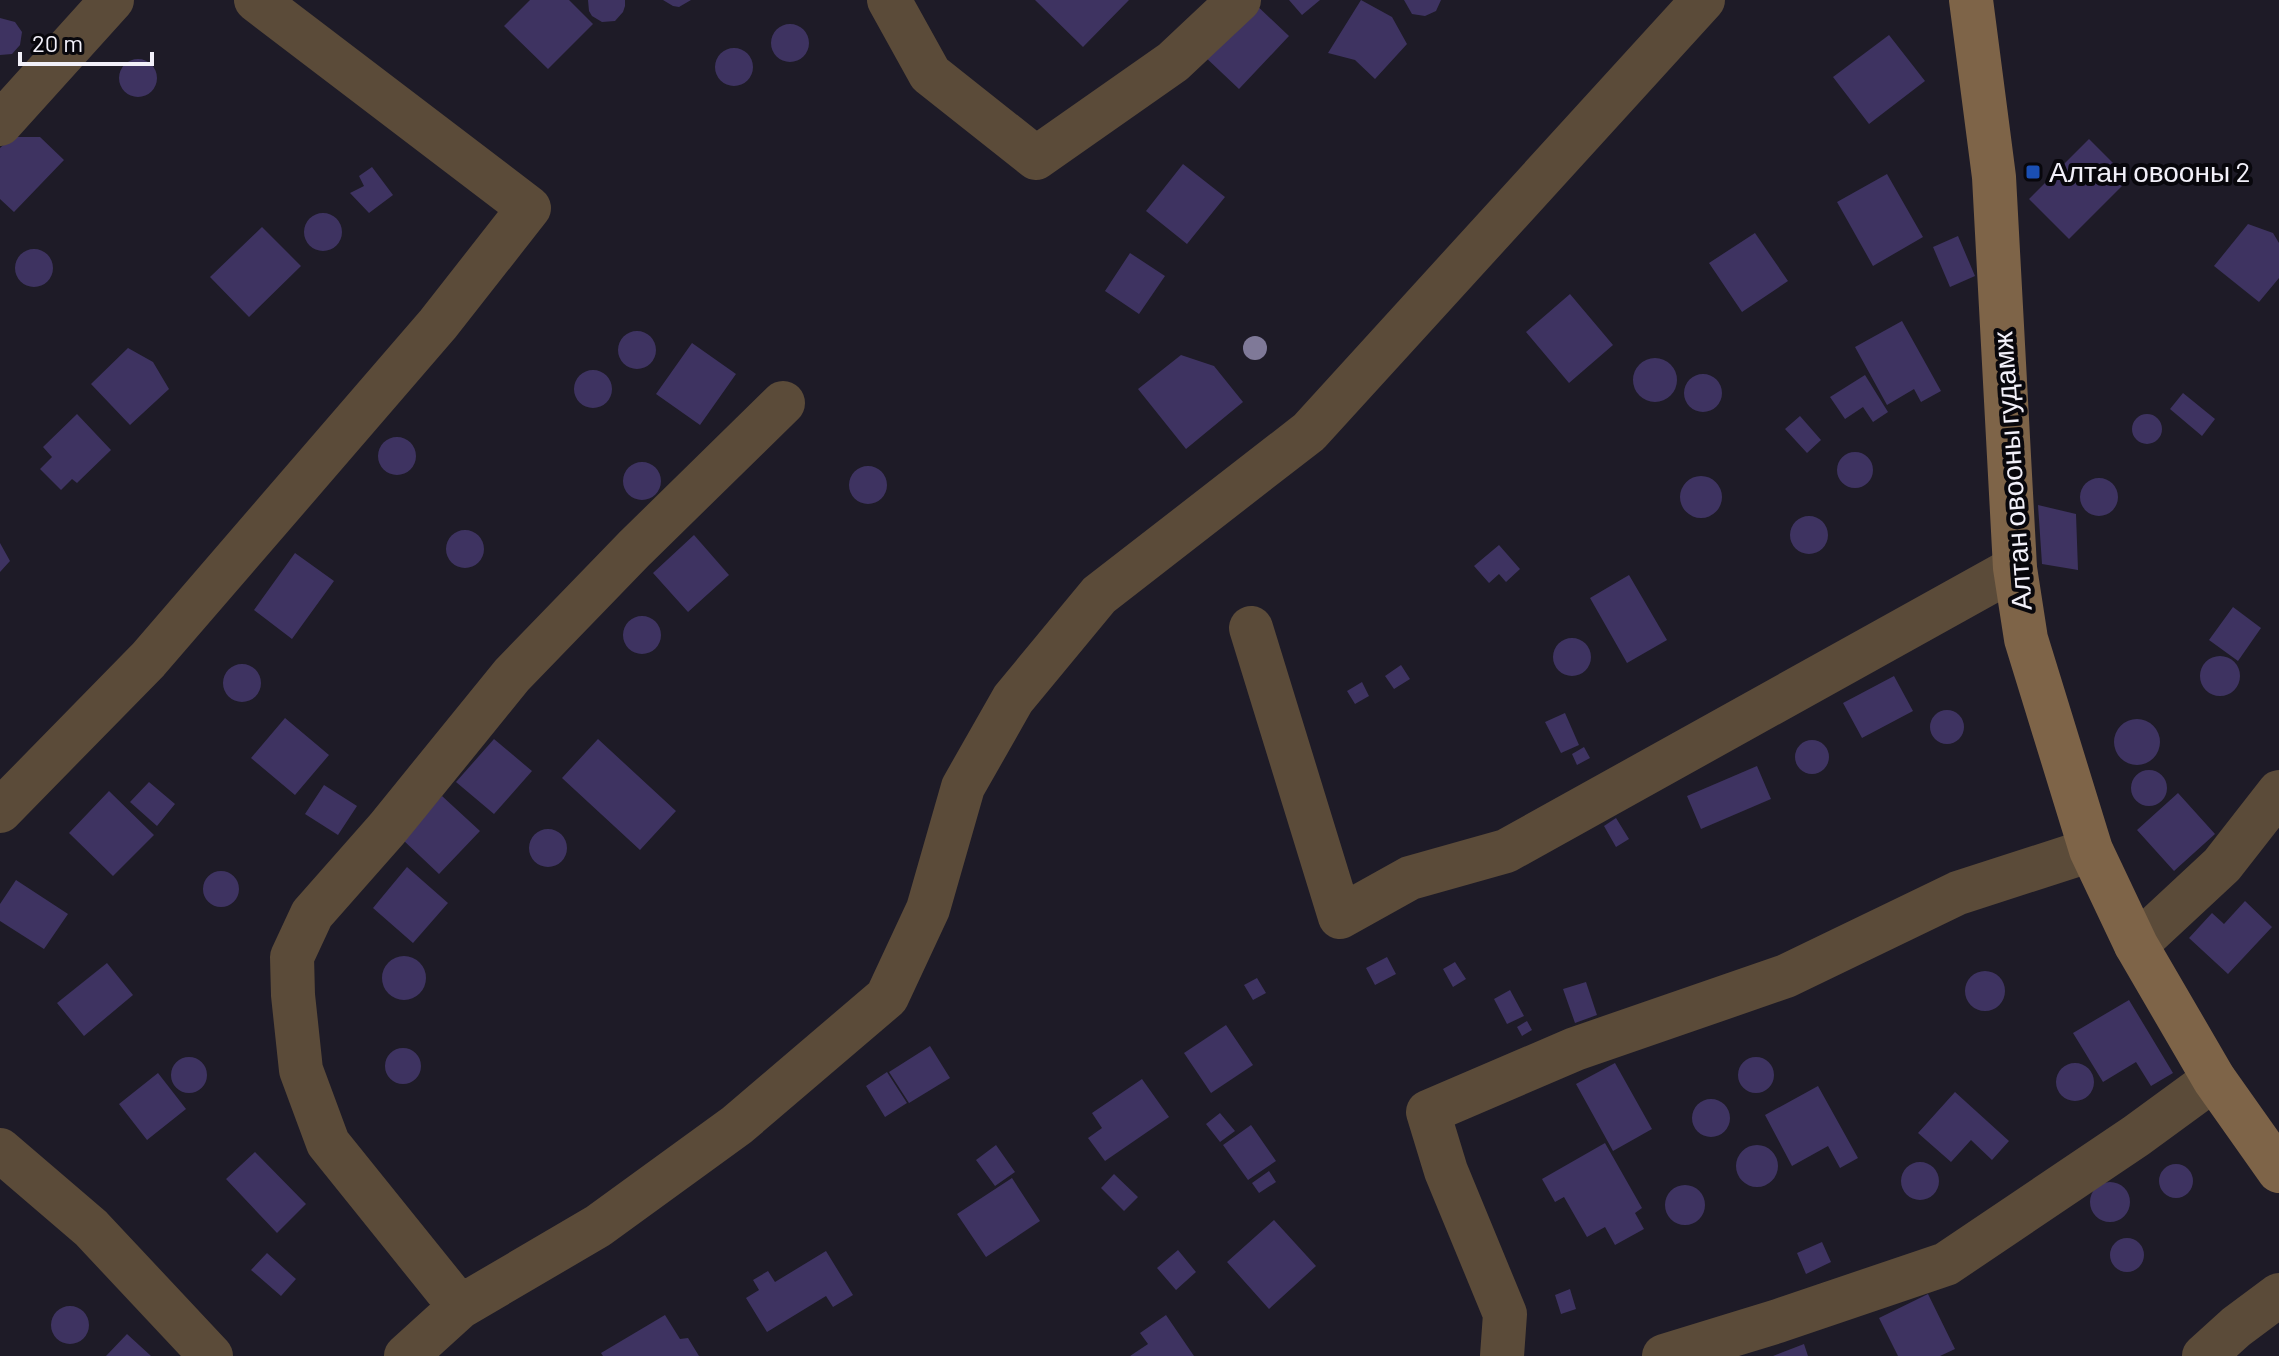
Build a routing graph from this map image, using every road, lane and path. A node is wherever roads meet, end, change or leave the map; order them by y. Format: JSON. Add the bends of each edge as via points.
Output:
{"nodes":[{"id":1,"x":112,"y":0,"type":"edge"},
{"id":2,"x":889,"y":0,"type":"edge"},
{"id":3,"x":1239,"y":0,"type":"edge"},
{"id":4,"x":1703,"y":0,"type":"edge"},
{"id":5,"x":1971,"y":0,"type":"edge"},
{"id":6,"x":262,"y":2,"type":"edge"},
{"id":7,"x":0,"y":124,"type":"edge"},
{"id":8,"x":783,"y":403,"type":"dead end"},
{"id":9,"x":2015,"y":568,"type":"junction"},
{"id":10,"x":1251,"y":628,"type":"dead end"},
{"id":11,"x":2279,"y":792,"type":"edge"},
{"id":12,"x":0,"y":811,"type":"edge"},
{"id":13,"x":2091,"y":850,"type":"junction"},
{"id":14,"x":2136,"y":945,"type":"junction"},
{"id":15,"x":2214,"y":1079,"type":"junction"},
{"id":16,"x":0,"y":1150,"type":"edge"},
{"id":17,"x":2276,"y":1158,"type":"edge"},
{"id":18,"x":2279,"y":1295,"type":"edge"},
{"id":19,"x":460,"y":1307,"type":"junction"},
{"id":20,"x":211,"y":1356,"type":"edge"},
{"id":21,"x":406,"y":1356,"type":"edge"},
{"id":22,"x":1502,"y":1356,"type":"edge"},
{"id":23,"x":1664,"y":1356,"type":"edge"},
{"id":24,"x":2204,"y":1356,"type":"edge"}],
"edges":[{"from":1,"to":7,"type":"street"},
{"from":2,"to":3,"type":"street","via":[[930,74],[1036,158],[1173,62]]},
{"from":4,"to":19,"type":"street","via":[[1309,432],[1099,595],[1013,699],[963,787],[928,909],[887,997],[737,1125],[598,1226]]},
{"from":5,"to":9,"type":"main road","name":"Алтан овооны гудамж","via":[[1994,177]]},
{"from":6,"to":12,"type":"street","via":[[529,208],[438,324],[148,660]]},
{"from":8,"to":19,"type":"street","via":[[512,675],[312,914],[292,957],[301,1070],[328,1143]]},
{"from":9,"to":10,"type":"street","via":[[1506,851],[1410,878],[1340,917]]},
{"from":9,"to":13,"type":"main road","name":"Алтан овооны гудамж","via":[[2026,639]]},
{"from":11,"to":14,"type":"street","via":[[2222,865]]},
{"from":13,"to":14,"type":"main road","name":"Алтан овооны гудамж"},
{"from":13,"to":22,"type":"street","via":[[1958,893],[1786,976],[1575,1049],[1428,1112],[1446,1171],[1505,1314]]},
{"from":14,"to":15,"type":"main road","name":"Алтан овооны гудамж"},
{"from":15,"to":17,"type":"main road","name":"Алтан овооны гудамж"},
{"from":15,"to":23,"type":"street","via":[[1946,1264]]},
{"from":16,"to":20,"type":"street","via":[[91,1228]]},
{"from":18,"to":24,"type":"street"},
{"from":19,"to":21,"type":"street"}]}
